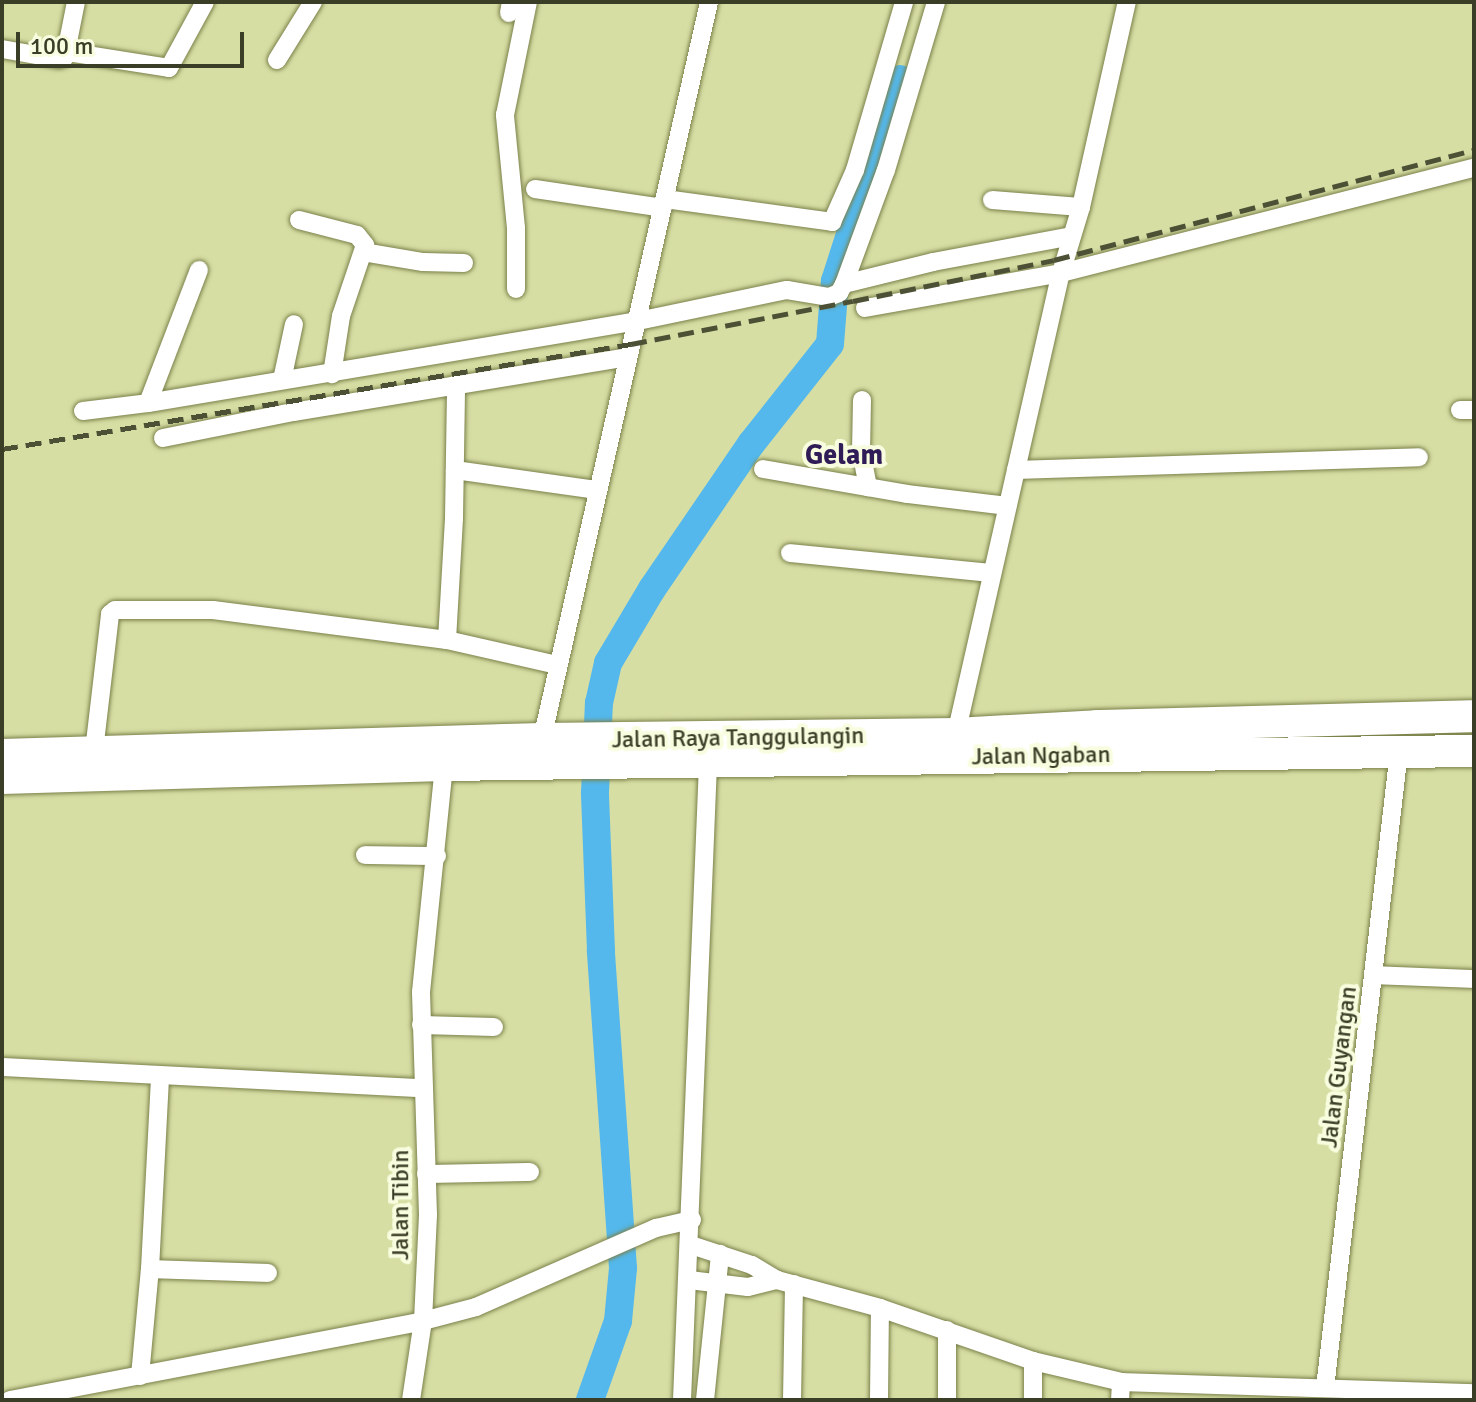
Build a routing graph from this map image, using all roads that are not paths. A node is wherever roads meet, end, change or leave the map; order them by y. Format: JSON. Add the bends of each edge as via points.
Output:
{"nodes":[{"id":1,"x":76,"y":2,"type":"edge"},
{"id":2,"x":205,"y":2,"type":"edge"},
{"id":3,"x":313,"y":2,"type":"edge"},
{"id":4,"x":528,"y":2,"type":"edge"},
{"id":5,"x":709,"y":2,"type":"edge"},
{"id":6,"x":904,"y":2,"type":"edge"},
{"id":7,"x":936,"y":2,"type":"edge"},
{"id":8,"x":1127,"y":2,"type":"edge"},
{"id":9,"x":2,"y":49,"type":"edge"},
{"id":10,"x":68,"y":52,"type":"junction"},
{"id":11,"x":277,"y":60,"type":"dead end"},
{"id":12,"x":1474,"y":168,"type":"edge"},
{"id":13,"x":535,"y":189,"type":"dead end"},
{"id":14,"x":992,"y":200,"type":"dead end"},
{"id":15,"x":664,"y":204,"type":"junction"},
{"id":16,"x":1081,"y":207,"type":"junction"},
{"id":17,"x":299,"y":220,"type":"dead end"},
{"id":18,"x":1072,"y":236,"type":"junction"},
{"id":19,"x":363,"y":252,"type":"junction"},
{"id":20,"x":464,"y":263,"type":"dead end"},
{"id":21,"x":199,"y":270,"type":"dead end"},
{"id":22,"x":1061,"y":273,"type":"junction"},
{"id":23,"x":516,"y":289,"type":"dead end"},
{"id":24,"x":837,"y":291,"type":"junction"},
{"id":25,"x":865,"y":308,"type":"dead end"},
{"id":26,"x":638,"y":321,"type":"junction"},
{"id":27,"x":294,"y":324,"type":"dead end"},
{"id":28,"x":628,"y":357,"type":"junction"},
{"id":29,"x":332,"y":374,"type":"junction"},
{"id":30,"x":282,"y":380,"type":"junction"},
{"id":31,"x":456,"y":384,"type":"junction"},
{"id":32,"x":862,"y":400,"type":"dead end"},
{"id":33,"x":148,"y":403,"type":"junction"},
{"id":34,"x":83,"y":411,"type":"dead end"},
{"id":35,"x":163,"y":438,"type":"dead end"},
{"id":36,"x":1419,"y":457,"type":"dead end"},
{"id":37,"x":763,"y":469,"type":"dead end"},
{"id":38,"x":455,"y":470,"type":"junction"},
{"id":39,"x":1016,"y":470,"type":"junction"},
{"id":40,"x":868,"y":487,"type":"junction"},
{"id":41,"x":598,"y":490,"type":"junction"},
{"id":42,"x":1007,"y":506,"type":"junction"},
{"id":43,"x":790,"y":553,"type":"dead end"},
{"id":44,"x":992,"y":573,"type":"junction"},
{"id":45,"x":447,"y":640,"type":"junction"},
{"id":46,"x":557,"y":665,"type":"junction"},
{"id":47,"x":1474,"y":716,"type":"edge"},
{"id":48,"x":956,"y":734,"type":"junction"},
{"id":49,"x":542,"y":739,"type":"junction"},
{"id":50,"x":94,"y":751,"type":"junction"},
{"id":51,"x":1399,"y":751,"type":"junction"},
{"id":52,"x":1474,"y":751,"type":"edge"},
{"id":53,"x":594,"y":752,"type":"junction"},
{"id":54,"x":708,"y":764,"type":"junction"},
{"id":55,"x":444,"y":765,"type":"junction"},
{"id":56,"x":16,"y":766,"type":"edge"},
{"id":57,"x":365,"y":855,"type":"dead end"},
{"id":58,"x":437,"y":856,"type":"junction"},
{"id":59,"x":1374,"y":975,"type":"junction"},
{"id":60,"x":1474,"y":979,"type":"edge"},
{"id":61,"x":421,"y":1025,"type":"junction"},
{"id":62,"x":494,"y":1027,"type":"dead end"},
{"id":63,"x":2,"y":1067,"type":"edge"},
{"id":64,"x":160,"y":1077,"type":"junction"},
{"id":65,"x":422,"y":1088,"type":"junction"},
{"id":66,"x":530,"y":1172,"type":"dead end"},
{"id":67,"x":426,"y":1174,"type":"junction"},
{"id":68,"x":692,"y":1220,"type":"junction"},
{"id":69,"x":691,"y":1245,"type":"junction"},
{"id":70,"x":720,"y":1254,"type":"junction"},
{"id":71,"x":150,"y":1269,"type":"junction"},
{"id":72,"x":268,"y":1273,"type":"dead end"},
{"id":73,"x":689,"y":1280,"type":"junction"},
{"id":74,"x":786,"y":1282,"type":"junction"},
{"id":75,"x":715,"y":1283,"type":"junction"},
{"id":76,"x":880,"y":1308,"type":"junction"},
{"id":77,"x":423,"y":1321,"type":"junction"},
{"id":78,"x":947,"y":1330,"type":"junction"},
{"id":79,"x":1033,"y":1361,"type":"junction"},
{"id":80,"x":140,"y":1376,"type":"junction"},
{"id":81,"x":1325,"y":1388,"type":"junction"},
{"id":82,"x":1120,"y":1391,"type":"edge"},
{"id":83,"x":1474,"y":1393,"type":"edge"},
{"id":84,"x":10,"y":1400,"type":"edge"},
{"id":85,"x":411,"y":1400,"type":"edge"},
{"id":86,"x":682,"y":1400,"type":"edge"},
{"id":87,"x":705,"y":1400,"type":"edge"},
{"id":88,"x":792,"y":1400,"type":"edge"},
{"id":89,"x":879,"y":1400,"type":"edge"},
{"id":90,"x":947,"y":1400,"type":"edge"},
{"id":91,"x":1033,"y":1400,"type":"edge"}],
"edges":[{"from":1,"to":10,"type":"street"},
{"from":2,"to":10,"type":"street","via":[[169,68]]},
{"from":3,"to":11,"type":"street"},
{"from":4,"to":23,"type":"street","via":[[505,115]]},
{"from":5,"to":15,"type":"street"},
{"from":6,"to":15,"type":"street","via":[[855,170],[832,222]]},
{"from":7,"to":24,"type":"street","via":[[886,170]]},
{"from":8,"to":16,"type":"street"},
{"from":9,"to":10,"type":"street","via":[[59,59]]},
{"from":12,"to":22,"type":"street"},
{"from":13,"to":15,"type":"street"},
{"from":14,"to":16,"type":"street"},
{"from":15,"to":26,"type":"street"},
{"from":16,"to":18,"type":"street"},
{"from":17,"to":19,"type":"street","via":[[357,235],[364,242]]},
{"from":18,"to":22,"type":"street"},
{"from":18,"to":24,"type":"street","via":[[933,262]]},
{"from":19,"to":20,"type":"street"},
{"from":19,"to":29,"type":"street","via":[[341,316]]},
{"from":21,"to":33,"type":"street"},
{"from":22,"to":25,"type":"street"},
{"from":22,"to":39,"type":"street"},
{"from":24,"to":26,"type":"street","via":[[787,290]]},
{"from":26,"to":28,"type":"street"},
{"from":26,"to":29,"type":"street"},
{"from":27,"to":30,"type":"street"},
{"from":28,"to":31,"type":"street"},
{"from":28,"to":41,"type":"street"},
{"from":29,"to":30,"type":"street"},
{"from":30,"to":33,"type":"street"},
{"from":31,"to":35,"type":"street"},
{"from":31,"to":38,"type":"street"},
{"from":32,"to":40,"type":"street","via":[[861,451]]},
{"from":33,"to":34,"type":"street"},
{"from":36,"to":39,"type":"street"},
{"from":37,"to":40,"type":"street"},
{"from":38,"to":41,"type":"street"},
{"from":38,"to":45,"type":"street"},
{"from":39,"to":42,"type":"street"},
{"from":40,"to":42,"type":"street"},
{"from":41,"to":46,"type":"street"},
{"from":42,"to":44,"type":"street"},
{"from":43,"to":44,"type":"street"},
{"from":44,"to":48,"type":"street"},
{"from":45,"to":46,"type":"street"},
{"from":45,"to":50,"type":"street","via":[[213,610],[115,610],[110,614]]},
{"from":46,"to":49,"type":"street"},
{"from":47,"to":48,"type":"highway","name":"Jalan Raya Tanggulangin"},
{"from":48,"to":53,"type":"highway","name":"Jalan Raya Tanggulangin"},
{"from":49,"to":50,"type":"highway","name":"Jalan Raya Tanggulangin"},
{"from":49,"to":53,"type":"highway","name":"Jalan Raya Tanggulangin"},
{"from":50,"to":56,"type":"highway","name":"Jalan Raya Tanggulangin"},
{"from":51,"to":52,"type":"highway","name":"Jalan Ngaban"},
{"from":51,"to":54,"type":"highway","name":"Jalan Ngaban"},
{"from":51,"to":59,"type":"street","name":"Jalan Guyangan"},
{"from":53,"to":54,"type":"highway","name":"Jalan Ngaban"},
{"from":53,"to":55,"type":"highway","name":"Jalan Raya Tanggulangin"},
{"from":54,"to":68,"type":"street"},
{"from":55,"to":56,"type":"highway","name":"Jalan Raya Tanggulangin"},
{"from":55,"to":58,"type":"street","name":"Jalan Tibin"},
{"from":57,"to":58,"type":"street"},
{"from":58,"to":61,"type":"street","name":"Jalan Tibin"},
{"from":59,"to":60,"type":"street"},
{"from":59,"to":81,"type":"street","name":"Jalan Guyangan"},
{"from":61,"to":62,"type":"street"},
{"from":61,"to":65,"type":"street","name":"Jalan Tibin"},
{"from":63,"to":64,"type":"street"},
{"from":64,"to":65,"type":"street"},
{"from":64,"to":71,"type":"street"},
{"from":65,"to":67,"type":"street","name":"Jalan Tibin"},
{"from":66,"to":67,"type":"street"},
{"from":67,"to":77,"type":"street","name":"Jalan Tibin"},
{"from":68,"to":69,"type":"street"},
{"from":68,"to":77,"type":"street","via":[[656,1228],[476,1307]]},
{"from":69,"to":70,"type":"street"},
{"from":69,"to":73,"type":"street"},
{"from":70,"to":74,"type":"street"},
{"from":70,"to":75,"type":"street"},
{"from":71,"to":72,"type":"street"},
{"from":71,"to":80,"type":"street"},
{"from":73,"to":75,"type":"street"},
{"from":73,"to":86,"type":"street"},
{"from":74,"to":75,"type":"street","via":[[748,1287]]},
{"from":74,"to":76,"type":"street"},
{"from":74,"to":88,"type":"street"},
{"from":75,"to":87,"type":"street"},
{"from":76,"to":78,"type":"street"},
{"from":76,"to":89,"type":"street"},
{"from":77,"to":80,"type":"street"},
{"from":77,"to":85,"type":"street","name":"Jalan Tibin"},
{"from":78,"to":79,"type":"street"},
{"from":78,"to":90,"type":"street"},
{"from":79,"to":82,"type":"street"},
{"from":79,"to":91,"type":"street"},
{"from":80,"to":84,"type":"street"},
{"from":81,"to":82,"type":"street"},
{"from":81,"to":83,"type":"street"}]}
